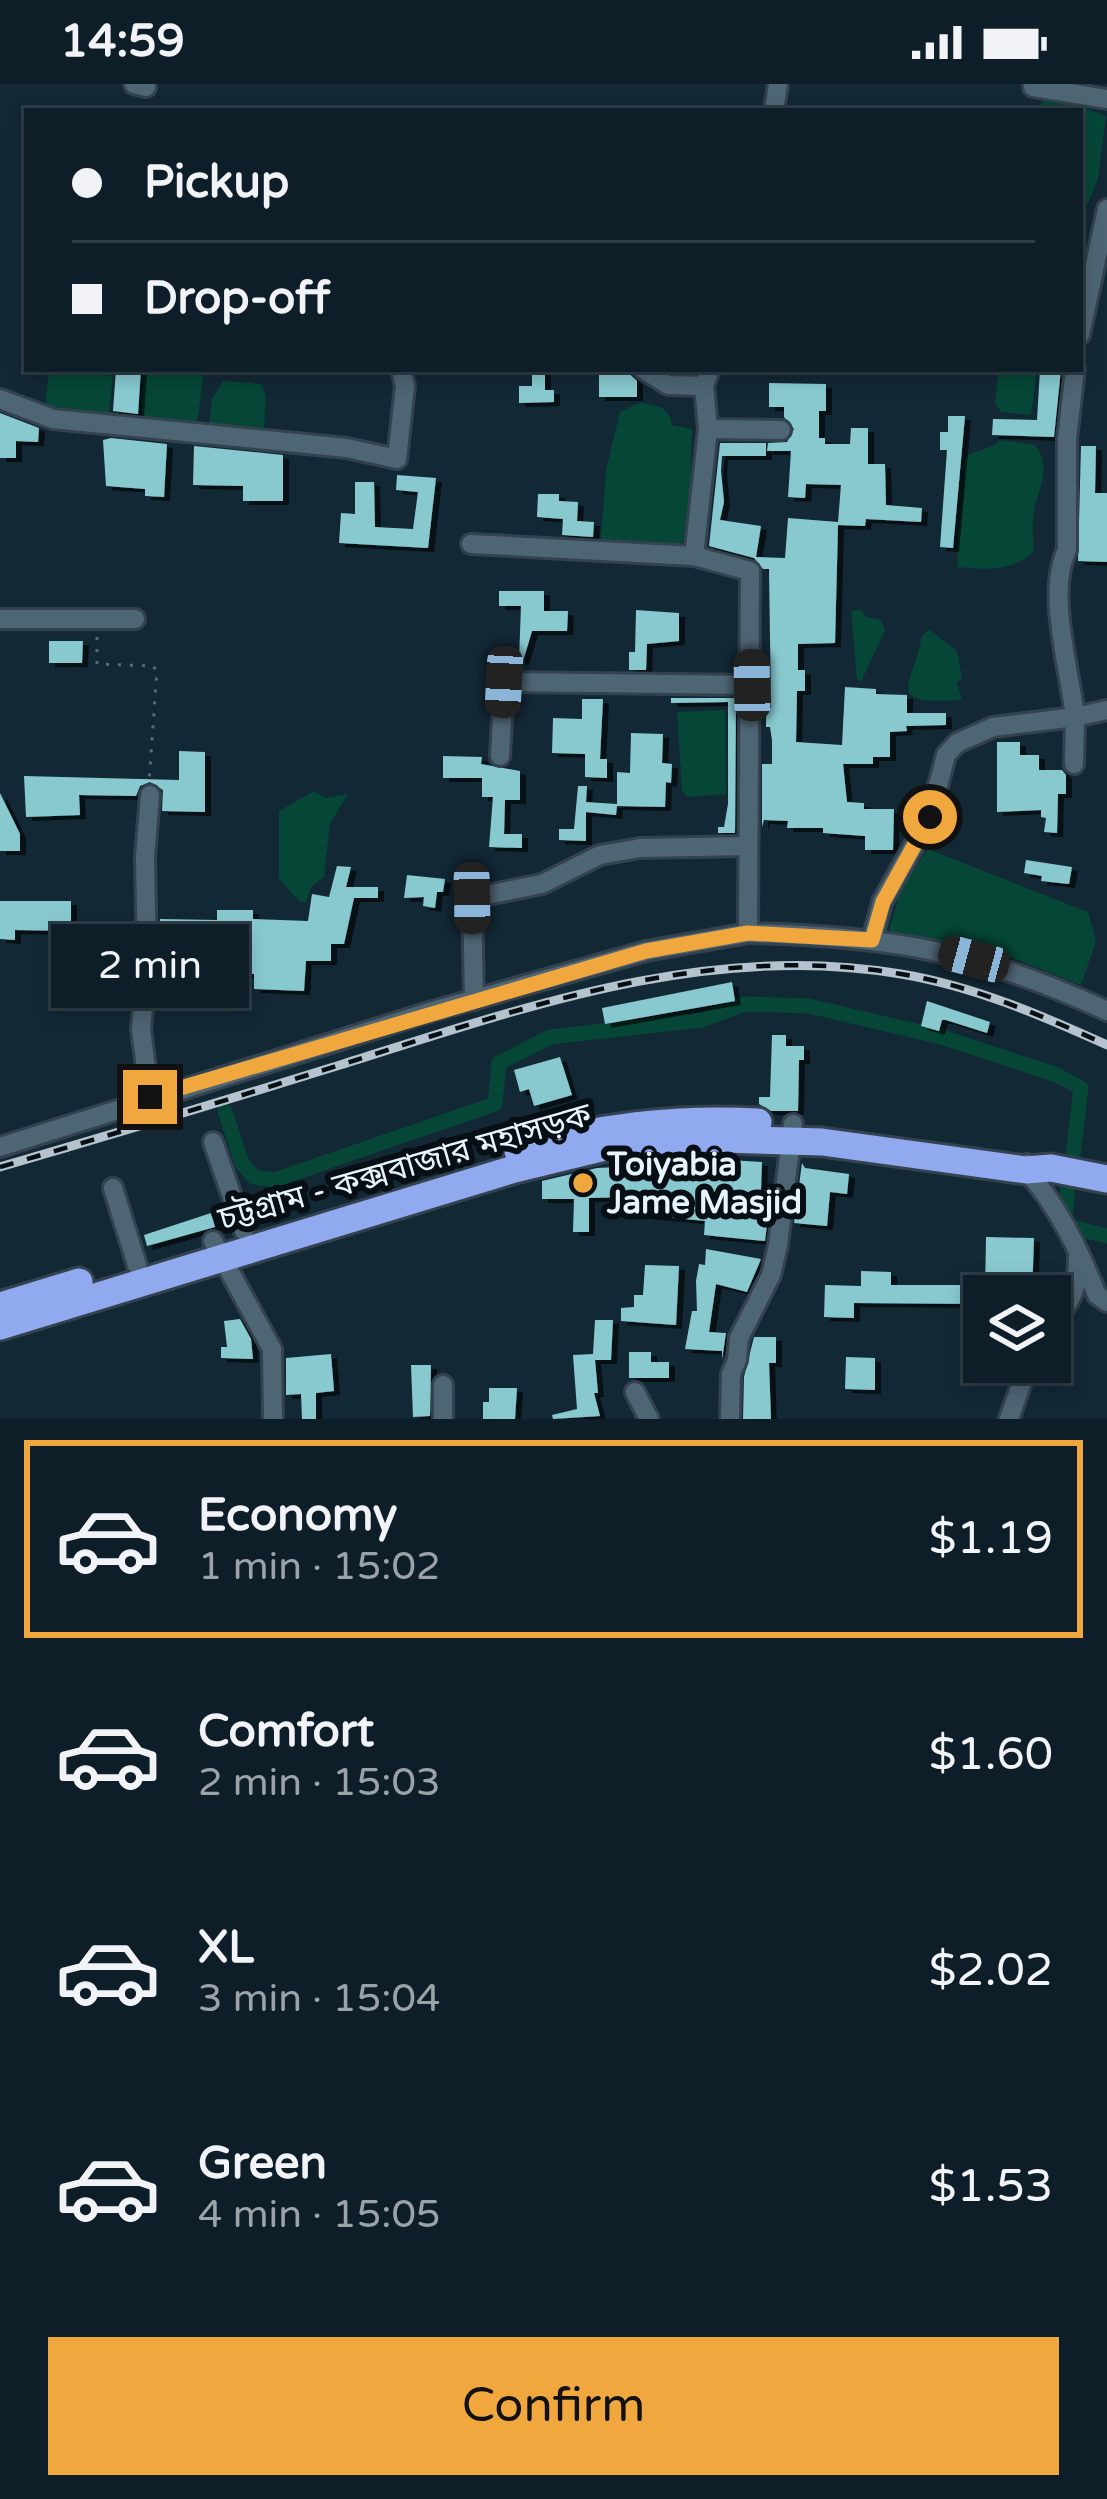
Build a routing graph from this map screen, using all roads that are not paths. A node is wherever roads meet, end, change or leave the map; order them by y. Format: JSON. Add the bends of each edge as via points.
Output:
{"nodes":[{"id":1,"x":1033,"y":87,"type":"dead end"},
{"id":2,"x":1107,"y":99,"type":"edge"},
{"id":3,"x":1107,"y":209,"type":"edge"},
{"id":4,"x":1083,"y":321,"type":"edge"},
{"id":5,"x":402,"y":372,"type":"edge"},
{"id":6,"x":648,"y":372,"type":"edge"},
{"id":7,"x":1075,"y":372,"type":"edge"},
{"id":8,"x":707,"y":378,"type":"edge"},
{"id":9,"x":0,"y":399,"type":"edge"},
{"id":10,"x":708,"y":430,"type":"junction"},
{"id":11,"x":781,"y":430,"type":"dead end"},
{"id":12,"x":471,"y":544,"type":"dead end"},
{"id":13,"x":694,"y":556,"type":"junction"},
{"id":14,"x":0,"y":619,"type":"edge"},
{"id":15,"x":136,"y":619,"type":"dead end"},
{"id":16,"x":752,"y":685,"type":"junction"},
{"id":17,"x":1107,"y":710,"type":"edge"},
{"id":18,"x":1075,"y":718,"type":"junction"},
{"id":19,"x":500,"y":756,"type":"dead end"},
{"id":20,"x":1074,"y":764,"type":"dead end"},
{"id":21,"x":150,"y":795,"type":"road end"},
{"id":22,"x":747,"y":846,"type":"junction"},
{"id":23,"x":748,"y":933,"type":"junction"},
{"id":24,"x":872,"y":940,"type":"junction"},
{"id":25,"x":474,"y":1000,"type":"junction"},
{"id":26,"x":1107,"y":1010,"type":"edge"},
{"id":27,"x":150,"y":1097,"type":"junction"},
{"id":28,"x":791,"y":1133,"type":"junction"},
{"id":29,"x":213,"y":1142,"type":"dead end"},
{"id":30,"x":0,"y":1147,"type":"edge"},
{"id":31,"x":1035,"y":1165,"type":"junction"},
{"id":32,"x":1095,"y":1176,"type":"edge"},
{"id":33,"x":113,"y":1188,"type":"dead end"},
{"id":34,"x":244,"y":1232,"type":"junction"},
{"id":35,"x":216,"y":1249,"type":"junction"},
{"id":36,"x":1078,"y":1252,"type":"junction"},
{"id":37,"x":137,"y":1264,"type":"junction"},
{"id":38,"x":1107,"y":1302,"type":"edge"},
{"id":39,"x":1071,"y":1303,"type":"edge"},
{"id":40,"x":0,"y":1306,"type":"edge"},
{"id":41,"x":0,"y":1326,"type":"edge"},
{"id":42,"x":1022,"y":1383,"type":"edge"},
{"id":43,"x":442,"y":1385,"type":"dead end"},
{"id":44,"x":635,"y":1392,"type":"dead end"},
{"id":45,"x":273,"y":1419,"type":"edge"},
{"id":46,"x":443,"y":1419,"type":"edge"},
{"id":47,"x":649,"y":1419,"type":"edge"},
{"id":48,"x":730,"y":1419,"type":"edge"},
{"id":49,"x":1010,"y":1419,"type":"edge"}],
"edges":[{"from":1,"to":2,"type":"street"},
{"from":3,"to":4,"type":"street"},
{"from":5,"to":9,"type":"street","via":[[397,458],[52,419]]},
{"from":6,"to":8,"type":"street","via":[[668,385]]},
{"from":7,"to":18,"type":"street","via":[[1059,592]]},
{"from":8,"to":10,"type":"street"},
{"from":10,"to":11,"type":"street"},
{"from":10,"to":13,"type":"street"},
{"from":12,"to":13,"type":"street"},
{"from":13,"to":16,"type":"street","via":[[750,571]]},
{"from":14,"to":15,"type":"street"},
{"from":16,"to":19,"type":"street","via":[[504,682]]},
{"from":16,"to":22,"type":"street"},
{"from":17,"to":18,"type":"street"},
{"from":18,"to":20,"type":"street"},
{"from":18,"to":24,"type":"street","via":[[993,727],[946,755],[930,817],[883,902]]},
{"from":21,"to":27,"type":"street","via":[[141,1030]]},
{"from":22,"to":23,"type":"street"},
{"from":22,"to":25,"type":"street","via":[[600,855],[542,884],[472,898]]},
{"from":23,"to":24,"type":"street"},
{"from":23,"to":25,"type":"street","via":[[646,951]]},
{"from":24,"to":26,"type":"street","via":[[1016,970]]},
{"from":25,"to":27,"type":"street"},
{"from":27,"to":30,"type":"street"},
{"from":28,"to":31,"type":"highway","name":"চট্টগ্রাম - কক্সবাজার মহাসড়ক"},
{"from":28,"to":34,"type":"highway","name":"চট্টগ্রাম - কক্সবাজার মহাসড়ক","via":[[689,1119],[601,1129]]},
{"from":28,"to":35,"type":"highway","name":"চট্টগ্রাম - কক্সবাজার মহাসড়ক","via":[[622,1143]]},
{"from":28,"to":48,"type":"street","via":[[776,1256],[739,1338]]},
{"from":29,"to":34,"type":"street"},
{"from":31,"to":32,"type":"highway","name":"চট্টগ্রাম - কক্সবাজার মহাসড়ক"},
{"from":31,"to":36,"type":"street"},
{"from":33,"to":37,"type":"street"},
{"from":34,"to":35,"type":"highway","name":"চট্টগ্রাম - কক্সবাজার মহাসড়ক"},
{"from":35,"to":37,"type":"highway","name":"চট্টগ্রাম - কক্সবাজার মহাসড়ক"},
{"from":35,"to":41,"type":"highway","name":"চট্টগ্রাম - কক্সবাজার মহাসড়ক"},
{"from":35,"to":45,"type":"street","via":[[272,1349]]},
{"from":36,"to":38,"type":"street"},
{"from":36,"to":39,"type":"street"},
{"from":37,"to":40,"type":"highway","name":"চট্টগ্রাম - কক্সবাজার মহাসড়ক"},
{"from":42,"to":49,"type":"street"},
{"from":43,"to":46,"type":"street"},
{"from":44,"to":47,"type":"street"}]}
